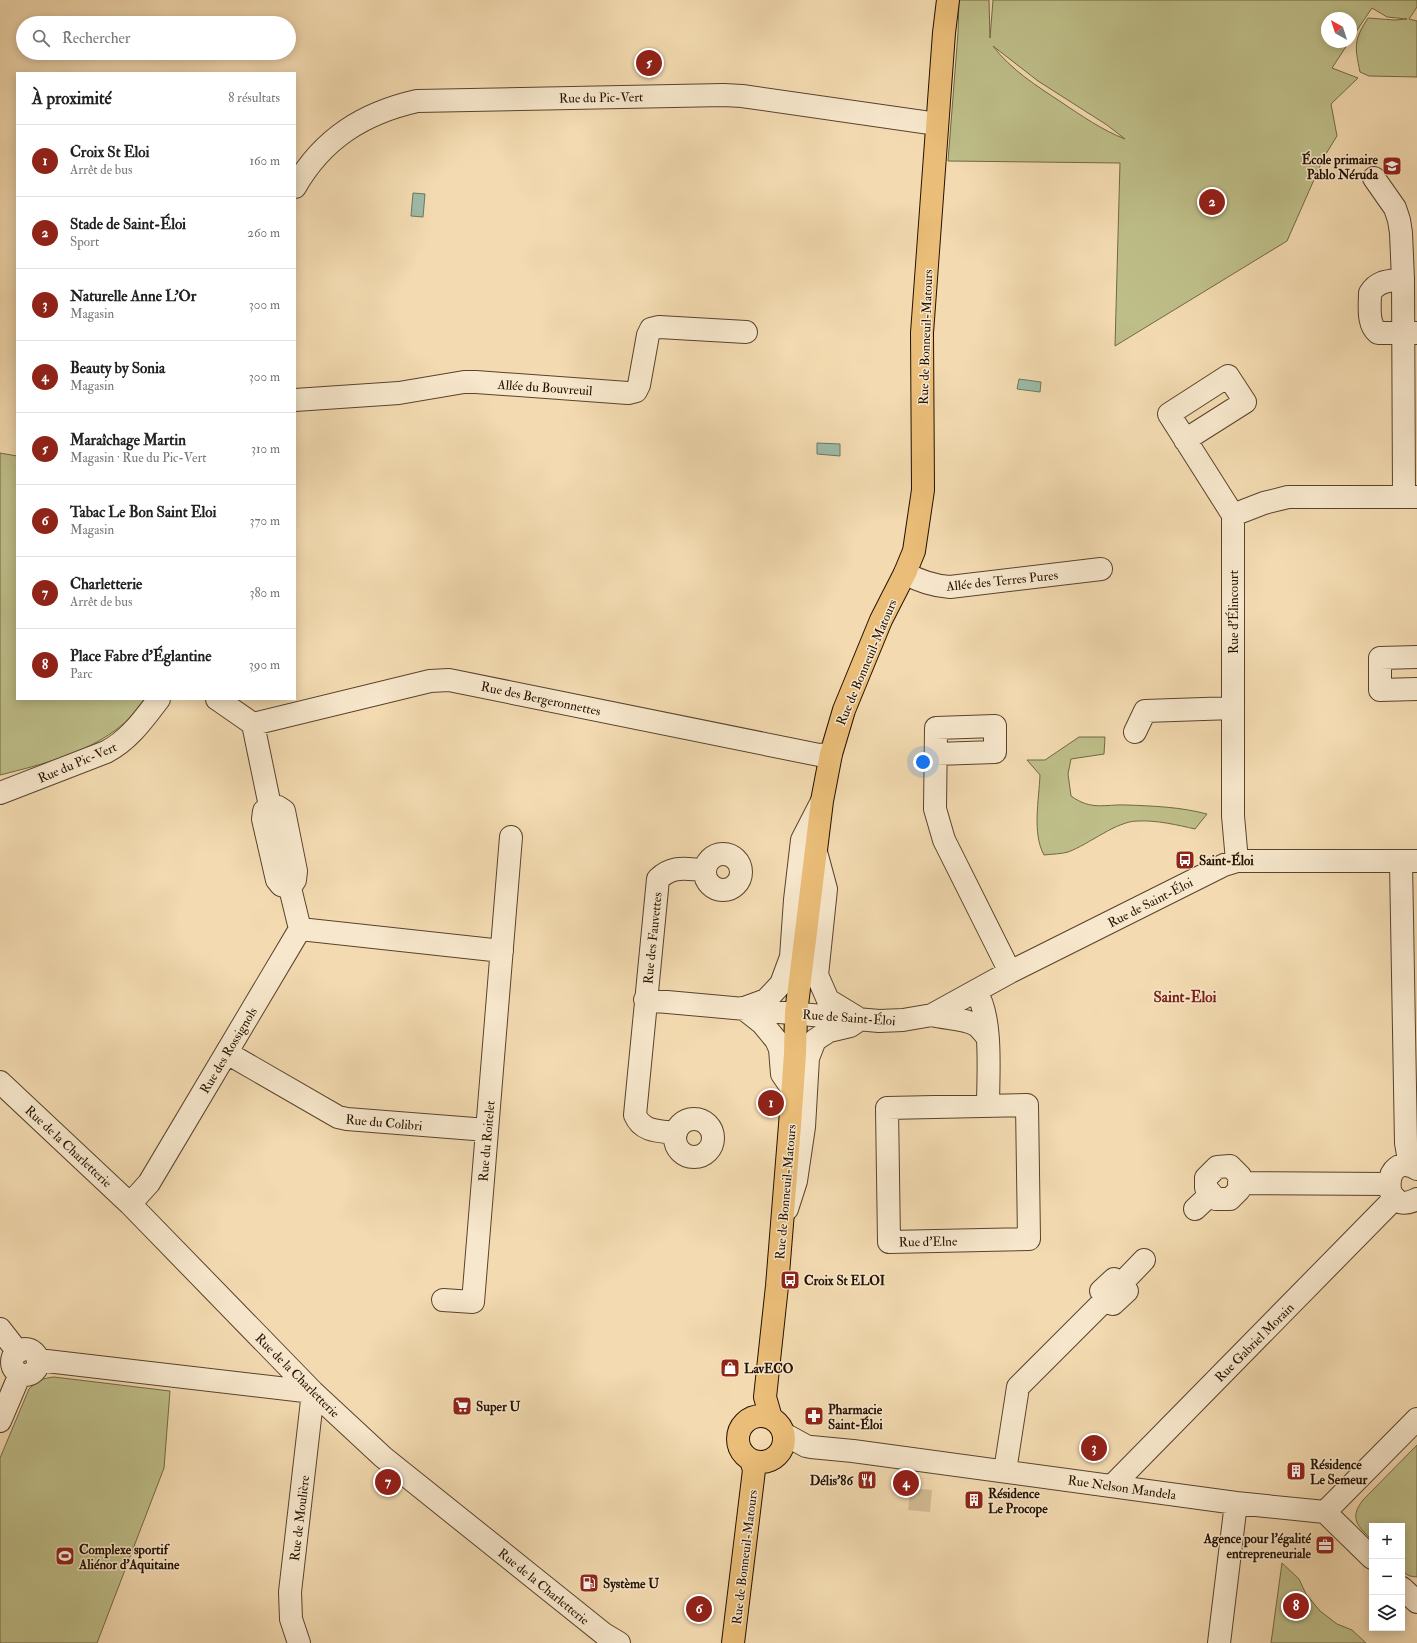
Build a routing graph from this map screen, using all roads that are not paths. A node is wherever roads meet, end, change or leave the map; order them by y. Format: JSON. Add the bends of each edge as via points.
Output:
{"nodes":[{"id":1,"x":948,"y":0,"type":"edge"},
{"id":2,"x":937,"y":124,"type":"junction"},
{"id":3,"x":1374,"y":178,"type":"dead end"},
{"id":4,"x":296,"y":186,"type":"edge"},
{"id":5,"x":1403,"y":279,"type":"junction"},
{"id":6,"x":746,"y":332,"type":"dead end"},
{"id":7,"x":1410,"y":333,"type":"edge"},
{"id":8,"x":296,"y":400,"type":"edge"},
{"id":9,"x":1185,"y":440,"type":"junction"},
{"id":10,"x":1411,"y":497,"type":"edge"},
{"id":11,"x":1233,"y":515,"type":"junction"},
{"id":12,"x":1101,"y":569,"type":"dead end"},
{"id":13,"x":906,"y":573,"type":"junction"},
{"id":14,"x":1417,"y":657,"type":"edge"},
{"id":15,"x":1417,"y":689,"type":"edge"},
{"id":16,"x":158,"y":700,"type":"edge"},
{"id":17,"x":218,"y":700,"type":"edge"},
{"id":18,"x":1233,"y":708,"type":"junction"},
{"id":19,"x":253,"y":724,"type":"junction"},
{"id":20,"x":1135,"y":732,"type":"dead end"},
{"id":21,"x":831,"y":754,"type":"junction"},
{"id":22,"x":936,"y":754,"type":"dead end"},
{"id":23,"x":0,"y":793,"type":"edge"},
{"id":24,"x":822,"y":801,"type":"junction"},
{"id":25,"x":511,"y":838,"type":"dead end"},
{"id":26,"x":816,"y":852,"type":"junction"},
{"id":27,"x":1237,"y":861,"type":"junction"},
{"id":28,"x":1409,"y":861,"type":"edge"},
{"id":29,"x":704,"y":870,"type":"dead end"},
{"id":30,"x":300,"y":930,"type":"junction"},
{"id":31,"x":502,"y":951,"type":"junction"},
{"id":32,"x":1010,"y":972,"type":"junction"},
{"id":33,"x":976,"y":992,"type":"junction"},
{"id":34,"x":645,"y":1000,"type":"junction"},
{"id":35,"x":743,"y":1008,"type":"junction"},
{"id":36,"x":796,"y":1013,"type":"junction"},
{"id":37,"x":932,"y":1015,"type":"junction"},
{"id":38,"x":860,"y":1019,"type":"junction"},
{"id":39,"x":987,"y":1037,"type":"junction"},
{"id":40,"x":227,"y":1052,"type":"junction"},
{"id":41,"x":0,"y":1082,"type":"edge"},
{"id":42,"x":793,"y":1090,"type":"junction"},
{"id":43,"x":988,"y":1106,"type":"junction"},
{"id":44,"x":487,"y":1130,"type":"junction"},
{"id":45,"x":676,"y":1133,"type":"dead end"},
{"id":46,"x":1413,"y":1167,"type":"edge"},
{"id":47,"x":1392,"y":1191,"type":"junction"},
{"id":48,"x":1417,"y":1199,"type":"edge"},
{"id":49,"x":130,"y":1204,"type":"junction"},
{"id":50,"x":1195,"y":1209,"type":"dead end"},
{"id":51,"x":783,"y":1221,"type":"junction"},
{"id":52,"x":1144,"y":1260,"type":"dead end"},
{"id":53,"x":443,"y":1300,"type":"dead end"},
{"id":54,"x":0,"y":1330,"type":"edge"},
{"id":55,"x":18,"y":1352,"type":"junction"},
{"id":56,"x":38,"y":1360,"type":"junction"},
{"id":57,"x":20,"y":1374,"type":"junction"},
{"id":58,"x":313,"y":1392,"type":"junction"},
{"id":59,"x":765,"y":1397,"type":"junction"},
{"id":60,"x":749,"y":1419,"type":"junction"},
{"id":61,"x":1417,"y":1419,"type":"edge"},
{"id":62,"x":0,"y":1421,"type":"edge"},
{"id":63,"x":767,"y":1450,"type":"junction"},
{"id":64,"x":1005,"y":1472,"type":"junction"},
{"id":65,"x":1112,"y":1486,"type":"junction"},
{"id":66,"x":1236,"y":1503,"type":"junction"},
{"id":67,"x":1325,"y":1512,"type":"junction"},
{"id":68,"x":1369,"y":1555,"type":"edge"},
{"id":69,"x":1405,"y":1591,"type":"edge"},
{"id":70,"x":1417,"y":1602,"type":"edge"},
{"id":71,"x":299,"y":1643,"type":"edge"},
{"id":72,"x":619,"y":1643,"type":"edge"},
{"id":73,"x":733,"y":1643,"type":"edge"},
{"id":74,"x":1219,"y":1643,"type":"edge"}],
"edges":[{"from":1,"to":2,"type":"main road","name":"Rue de Bonneuil-Matours"},
{"from":2,"to":4,"type":"street","name":"Rue du Pic-Vert","via":[[724,95],[417,101],[377,113],[351,126],[329,143]]},
{"from":2,"to":13,"type":"main road","name":"Rue de Bonneuil-Matours","via":[[922,333],[923,490],[914,551]]},
{"from":3,"to":5,"type":"street","via":[[1395,208],[1399,220]]},
{"from":5,"to":7,"type":"street"},
{"from":5,"to":7,"type":"street","via":[[1375,286],[1370,293],[1370,320],[1378,333]]},
{"from":6,"to":8,"type":"street","name":"Allée du Bouvreuil","via":[[659,326],[651,329],[639,385],[636,391],[628,393],[464,382],[399,393]]},
{"from":7,"to":10,"type":"street"},
{"from":9,"to":9,"type":"street","via":[[1245,402],[1228,376],[1169,414]]},
{"from":9,"to":11,"type":"street"},
{"from":10,"to":11,"type":"street","via":[[1288,497]]},
{"from":11,"to":18,"type":"street","name":"Rue d'Élincourt"},
{"from":12,"to":13,"type":"street","name":"Allée des Terres Pures","via":[[950,587],[939,586]]},
{"from":13,"to":21,"type":"main road","name":"Rue de Bonneuil-Matours","via":[[881,620],[844,710]]},
{"from":14,"to":15,"type":"street","via":[[1380,658],[1380,690]]},
{"from":16,"to":23,"type":"street","name":"Rue du Pic-Vert","via":[[133,732],[116,747]]},
{"from":17,"to":19,"type":"street"},
{"from":18,"to":20,"type":"street","via":[[1145,711]]},
{"from":18,"to":27,"type":"street","name":"Rue d'Élincourt","via":[[1233,816]]},
{"from":19,"to":21,"type":"street","name":"Rue des Bergeronnettes","via":[[430,681],[449,680],[819,754]]},
{"from":19,"to":30,"type":"street","via":[[270,806],[284,811],[296,871],[295,880],[290,888]]},
{"from":21,"to":24,"type":"main road","name":"Rue de Bonneuil-Matours"},
{"from":22,"to":32,"type":"street","via":[[935,809],[944,840]]},
{"from":24,"to":26,"type":"main road","name":"Rue de Bonneuil-Matours"},
{"from":24,"to":35,"type":"street","via":[[802,840],[791,957],[781,984],[766,1000]]},
{"from":25,"to":31,"type":"street","name":"Rue du Roitelet"},
{"from":26,"to":36,"type":"main road","name":"Rue de Bonneuil-Matours"},
{"from":26,"to":38,"type":"street","via":[[826,889],[817,975],[828,1000]]},
{"from":27,"to":28,"type":"street","name":"Rue de Saint-Éloi"},
{"from":27,"to":32,"type":"street","name":"Rue de Saint-Éloi","via":[[1224,865]]},
{"from":28,"to":46,"type":"street","via":[[1406,1143]]},
{"from":29,"to":34,"type":"street","name":"Rue des Fauvettes","via":[[678,868],[666,872],[658,880]]},
{"from":30,"to":31,"type":"street"},
{"from":30,"to":40,"type":"street","name":"Rue des Rossignols"},
{"from":31,"to":44,"type":"street","name":"Rue du Roitelet"},
{"from":32,"to":33,"type":"street","name":"Rue de Saint-Éloi"},
{"from":33,"to":37,"type":"street","name":"Rue de Saint-Éloi"},
{"from":33,"to":39,"type":"street","via":[[980,999]]},
{"from":34,"to":35,"type":"street","name":"Rue des Fauvettes"},
{"from":34,"to":45,"type":"street","name":"Rue des Fauvettes","via":[[635,1114],[637,1121],[649,1130]]},
{"from":35,"to":36,"type":"street","name":"Rue des Fauvettes"},
{"from":35,"to":42,"type":"street","via":[[762,1023],[776,1040],[780,1049],[782,1074]]},
{"from":36,"to":38,"type":"street","name":"Rue de Saint-Éloi"},
{"from":36,"to":42,"type":"main road","name":"Rue de Bonneuil-Matours"},
{"from":37,"to":38,"type":"street","name":"Rue de Saint-Éloi","via":[[903,1020]]},
{"from":37,"to":39,"type":"street","via":[[964,1020],[977,1026]]},
{"from":38,"to":51,"type":"street","via":[[850,1026],[829,1031],[815,1040],[810,1052],[804,1126],[796,1181]]},
{"from":39,"to":43,"type":"street"},
{"from":40,"to":44,"type":"street","name":"Rue du Colibri","via":[[338,1117]]},
{"from":40,"to":49,"type":"street","name":"Rue des Rossignols","via":[[149,1183]]},
{"from":41,"to":49,"type":"street","name":"Rue de la Charletterie"},
{"from":42,"to":51,"type":"main road","name":"Rue de Bonneuil-Matours"},
{"from":43,"to":43,"type":"street","name":"Rue d'Elne","via":[[887,1108],[889,1242],[1029,1239],[1027,1106]]},
{"from":44,"to":53,"type":"street","name":"Rue du Roitelet","via":[[473,1302]]},
{"from":46,"to":47,"type":"street","name":"Rue Gabriel Morain","via":[[1403,1166],[1392,1172]]},
{"from":47,"to":48,"type":"street","via":[[1405,1203]]},
{"from":47,"to":50,"type":"street","via":[[1240,1183],[1239,1190],[1230,1199],[1216,1199],[1211,1194]]},
{"from":47,"to":65,"type":"street","name":"Rue Gabriel Morain"},
{"from":49,"to":58,"type":"street","name":"Rue de la Charletterie"},
{"from":51,"to":59,"type":"main road","name":"Rue de Bonneuil-Matours"},
{"from":52,"to":64,"type":"street","via":[[1018,1387]]},
{"from":54,"to":55,"type":"street"},
{"from":55,"to":56,"type":"street","via":[[25,1349],[32,1351]]},
{"from":55,"to":57,"type":"street","via":[[12,1362],[14,1369]]},
{"from":56,"to":57,"type":"street","via":[[33,1372]]},
{"from":56,"to":58,"type":"street"},
{"from":57,"to":62,"type":"street"},
{"from":58,"to":71,"type":"street","name":"Rue de Moulière","via":[[290,1592],[291,1619]]},
{"from":58,"to":72,"type":"street","name":"Rue de la Charletterie","via":[[432,1498],[604,1634]]},
{"from":59,"to":60,"type":"main road"},
{"from":59,"to":63,"type":"main road","name":"Rue de Bonneuil-Matours"},
{"from":60,"to":63,"type":"main road","via":[[764,1416]]},
{"from":60,"to":63,"type":"main road","via":[[741,1426],[737,1437],[742,1453]]},
{"from":61,"to":67,"type":"street"},
{"from":63,"to":64,"type":"street","name":"Rue Nelson Mandela","via":[[806,1446],[923,1469]]},
{"from":63,"to":73,"type":"main road","name":"Rue de Bonneuil-Matours"},
{"from":64,"to":65,"type":"street","name":"Rue Nelson Mandela"},
{"from":65,"to":66,"type":"street","name":"Rue Nelson Mandela"},
{"from":66,"to":67,"type":"street","name":"Rue Nelson Mandela"},
{"from":66,"to":74,"type":"street"},
{"from":67,"to":68,"type":"street"},
{"from":69,"to":70,"type":"street"}]}
